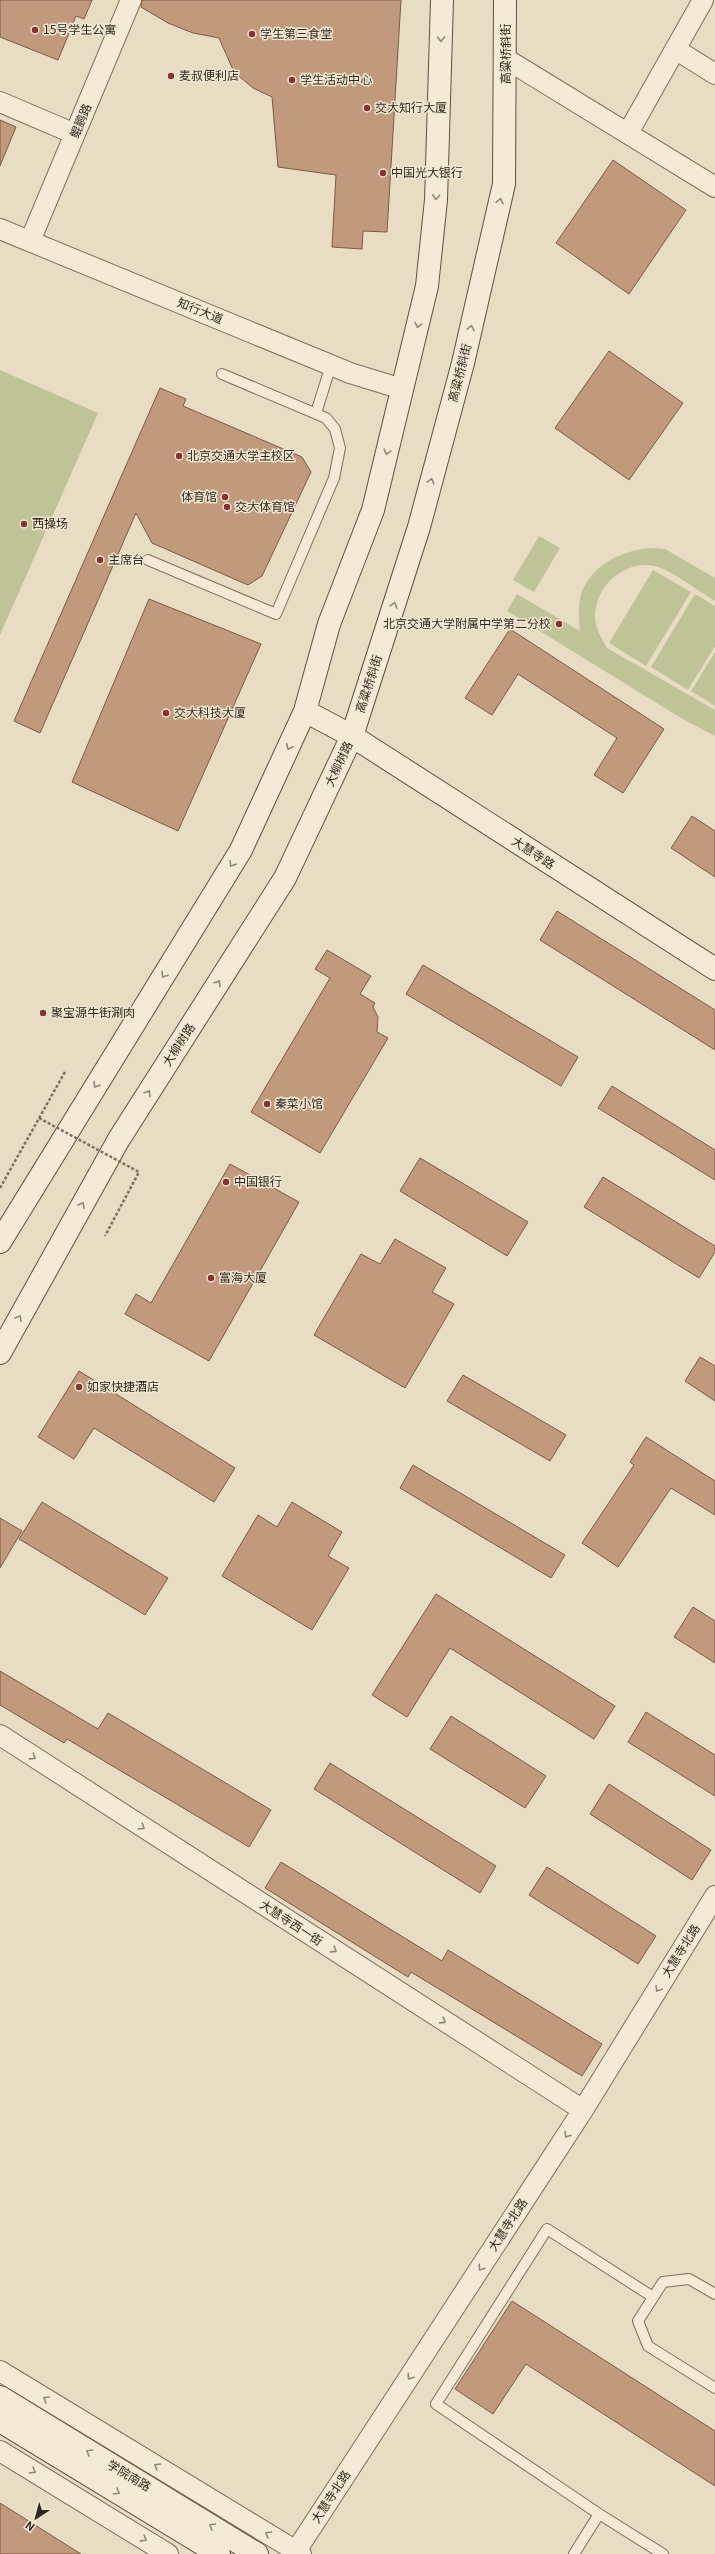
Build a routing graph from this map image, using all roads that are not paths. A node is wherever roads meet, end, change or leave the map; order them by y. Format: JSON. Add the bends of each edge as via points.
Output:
{"nodes":[{"id":1,"x":131,"y":0,"type":"edge"},
{"id":2,"x":442,"y":0,"type":"edge"},
{"id":3,"x":505,"y":0,"type":"edge"},
{"id":4,"x":703,"y":0,"type":"edge"},
{"id":5,"x":675,"y":49,"type":"junction"},
{"id":6,"x":506,"y":59,"type":"junction"},
{"id":7,"x":715,"y":74,"type":"edge"},
{"id":8,"x":0,"y":102,"type":"edge"},
{"id":9,"x":628,"y":133,"type":"junction"},
{"id":10,"x":75,"y":134,"type":"junction"},
{"id":11,"x":715,"y":187,"type":"edge"},
{"id":12,"x":0,"y":229,"type":"edge"},
{"id":13,"x":30,"y":241,"type":"junction"},
{"id":14,"x":331,"y":365,"type":"junction"},
{"id":15,"x":222,"y":374,"type":"dead end"},
{"id":16,"x":402,"y":389,"type":"junction"},
{"id":17,"x":316,"y":413,"type":"junction"},
{"id":18,"x":148,"y":560,"type":"dead end"},
{"id":19,"x":305,"y":711,"type":"junction"},
{"id":20,"x":352,"y":736,"type":"junction"},
{"id":21,"x":715,"y":969,"type":"edge"},
{"id":22,"x":0,"y":1242,"type":"edge"},
{"id":23,"x":0,"y":1352,"type":"edge"},
{"id":24,"x":0,"y":1735,"type":"edge"},
{"id":25,"x":715,"y":1896,"type":"edge"},
{"id":26,"x":583,"y":2110,"type":"junction"},
{"id":27,"x":715,"y":2294,"type":"edge"},
{"id":28,"x":653,"y":2297,"type":"junction"},
{"id":29,"x":0,"y":2371,"type":"edge"},
{"id":30,"x":715,"y":2388,"type":"edge"},
{"id":31,"x":0,"y":2397,"type":"edge"},
{"id":32,"x":0,"y":2421,"type":"edge"},
{"id":33,"x":0,"y":2451,"type":"edge"},
{"id":34,"x":599,"y":2514,"type":"junction"},
{"id":35,"x":299,"y":2552,"type":"edge"},
{"id":36,"x":168,"y":2554,"type":"edge"},
{"id":37,"x":219,"y":2554,"type":"edge"},
{"id":38,"x":257,"y":2554,"type":"edge"},
{"id":39,"x":574,"y":2554,"type":"edge"},
{"id":40,"x":664,"y":2554,"type":"edge"}],
"edges":[{"from":1,"to":10,"type":"street","name":"鲲鹏路"},
{"from":2,"to":16,"type":"main road","one_way":true,"via":[[435,216],[427,286]]},
{"from":3,"to":6,"type":"main road","name":"高粱桥斜街"},
{"from":4,"to":5,"type":"street"},
{"from":5,"to":7,"type":"street"},
{"from":5,"to":9,"type":"street"},
{"from":6,"to":9,"type":"street"},
{"from":20,"to":6,"type":"main road","name":"高粱桥斜街","one_way":true,"via":[[419,527],[463,364],[504,184]]},
{"from":8,"to":10,"type":"street"},
{"from":9,"to":11,"type":"street"},
{"from":10,"to":13,"type":"street","name":"鲲鹏路"},
{"from":12,"to":13,"type":"street","name":"知行大道"},
{"from":13,"to":14,"type":"street","name":"知行大道"},
{"from":14,"to":16,"type":"street","name":"知行大道"},
{"from":14,"to":17,"type":"lane"},
{"from":15,"to":17,"type":"lane"},
{"from":16,"to":19,"type":"main road","one_way":true,"via":[[373,510],[329,624]]},
{"from":17,"to":18,"type":"lane","via":[[326,418],[335,429],[340,448],[334,478],[276,614]]},
{"from":19,"to":20,"type":"main road","name":"大慧寺路"},
{"from":19,"to":22,"type":"main road","one_way":true,"via":[[241,850]]},
{"from":20,"to":21,"type":"main road","name":"大慧寺路"},
{"from":23,"to":20,"type":"main road","name":"大柳树路","one_way":true,"via":[[119,1139],[285,878]]},
{"from":24,"to":26,"type":"street","name":"大慧寺西一街","one_way":true},
{"from":25,"to":26,"type":"street","name":"大慧寺北路","one_way":true},
{"from":26,"to":35,"type":"street","name":"大慧寺北路","one_way":true},
{"from":27,"to":28,"type":"lane","via":[[689,2279],[663,2282]]},
{"from":28,"to":30,"type":"lane","via":[[638,2321],[648,2346]]},
{"from":28,"to":34,"type":"lane","via":[[547,2229],[436,2404]]},
{"from":35,"to":29,"type":"street","one_way":true},
{"from":38,"to":31,"type":"main road","name":"学院南路","one_way":true},
{"from":32,"to":37,"type":"main road","name":"学院南路","one_way":true},
{"from":33,"to":36,"type":"street","one_way":true},
{"from":34,"to":39,"type":"lane"},
{"from":34,"to":40,"type":"lane"}]}
